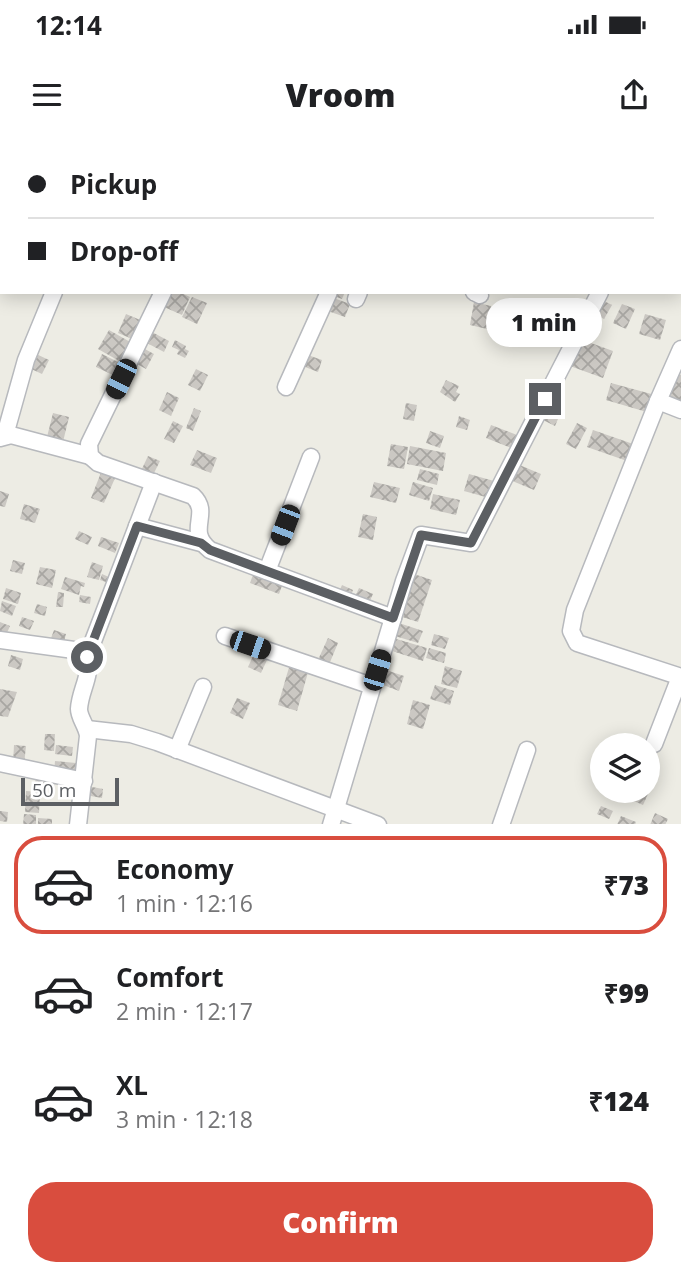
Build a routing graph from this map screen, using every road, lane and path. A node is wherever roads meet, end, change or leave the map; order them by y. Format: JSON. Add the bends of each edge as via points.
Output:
{"nodes":[{"id":1,"x":53,"y":294,"type":"edge"},
{"id":2,"x":162,"y":294,"type":"edge"},
{"id":3,"x":328,"y":294,"type":"edge"},
{"id":4,"x":599,"y":294,"type":"edge"},
{"id":5,"x":681,"y":349,"type":"edge"},
{"id":6,"x":286,"y":387,"type":"dead end"},
{"id":7,"x":658,"y":401,"type":"junction"},
{"id":8,"x":681,"y":410,"type":"edge"},
{"id":9,"x":2,"y":436,"type":"edge"},
{"id":10,"x":90,"y":456,"type":"junction"},
{"id":11,"x":311,"y":457,"type":"dead end"},
{"id":12,"x":154,"y":482,"type":"junction"},
{"id":13,"x":137,"y":526,"type":"junction"},
{"id":14,"x":201,"y":543,"type":"junction"},
{"id":15,"x":267,"y":571,"type":"junction"},
{"id":16,"x":393,"y":618,"type":"junction"},
{"id":17,"x":225,"y":636,"type":"dead end"},
{"id":18,"x":0,"y":640,"type":"edge"},
{"id":19,"x":87,"y":657,"type":"junction"},
{"id":20,"x":680,"y":677,"type":"edge"},
{"id":21,"x":372,"y":686,"type":"junction"},
{"id":22,"x":202,"y":687,"type":"dead end"},
{"id":23,"x":88,"y":729,"type":"junction"},
{"id":24,"x":658,"y":733,"type":"edge"},
{"id":25,"x":177,"y":750,"type":"junction"},
{"id":26,"x":527,"y":750,"type":"dead end"},
{"id":27,"x":0,"y":763,"type":"edge"},
{"id":28,"x":84,"y":781,"type":"junction"},
{"id":29,"x":333,"y":817,"type":"edge"},
{"id":30,"x":78,"y":824,"type":"edge"},
{"id":31,"x":378,"y":824,"type":"edge"},
{"id":32,"x":501,"y":824,"type":"edge"}],
"edges":[{"from":1,"to":9,"type":"street"},
{"from":2,"to":10,"type":"street","via":[[89,444]]},
{"from":3,"to":6,"type":"street"},
{"from":4,"to":16,"type":"street","via":[[471,543],[421,535]]},
{"from":5,"to":7,"type":"street"},
{"from":7,"to":8,"type":"street"},
{"from":7,"to":20,"type":"street","via":[[575,610],[572,637],[577,643]]},
{"from":9,"to":10,"type":"street"},
{"from":10,"to":12,"type":"street"},
{"from":11,"to":15,"type":"street"},
{"from":12,"to":13,"type":"street"},
{"from":12,"to":14,"type":"street","via":[[198,500]]},
{"from":13,"to":14,"type":"street"},
{"from":13,"to":19,"type":"street"},
{"from":14,"to":15,"type":"street"},
{"from":15,"to":16,"type":"street"},
{"from":16,"to":21,"type":"street"},
{"from":17,"to":21,"type":"street"},
{"from":18,"to":19,"type":"street","via":[[75,650]]},
{"from":19,"to":23,"type":"street","via":[[79,711]]},
{"from":20,"to":24,"type":"street"},
{"from":21,"to":29,"type":"street"},
{"from":22,"to":25,"type":"street"},
{"from":23,"to":25,"type":"street","via":[[131,734]]},
{"from":23,"to":28,"type":"street"},
{"from":25,"to":29,"type":"street"},
{"from":26,"to":32,"type":"street"},
{"from":27,"to":28,"type":"street"},
{"from":28,"to":30,"type":"street"},
{"from":29,"to":31,"type":"street"}]}
